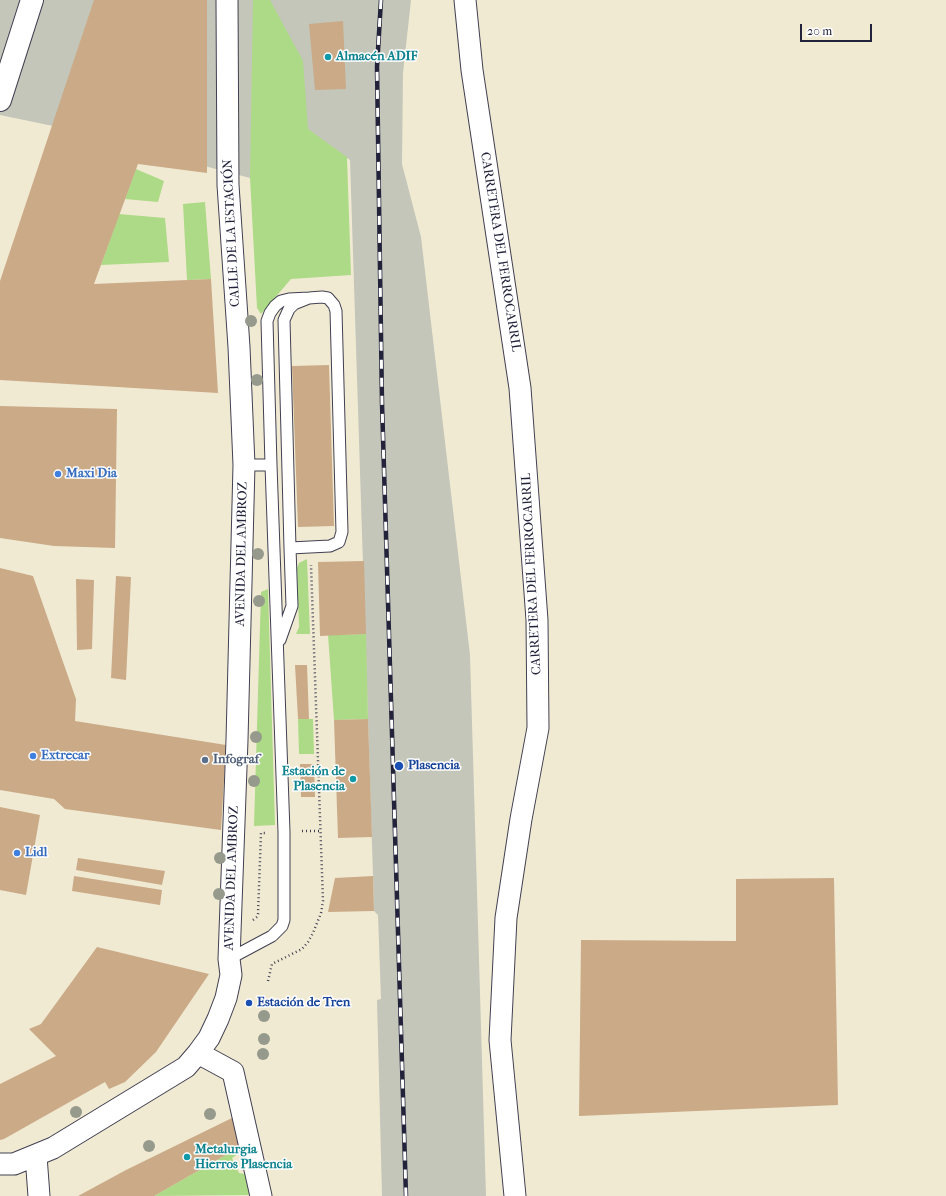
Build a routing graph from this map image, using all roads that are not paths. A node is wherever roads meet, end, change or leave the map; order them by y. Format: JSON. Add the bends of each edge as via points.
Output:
{"nodes":[{"id":1,"x":32,"y":0,"type":"edge"},
{"id":2,"x":227,"y":0,"type":"edge"},
{"id":3,"x":465,"y":0,"type":"edge"},
{"id":4,"x":1,"y":91,"type":"edge"},
{"id":5,"x":309,"y":298,"type":"junction"},
{"id":6,"x":244,"y":465,"type":"junction"},
{"id":7,"x":271,"y":465,"type":"junction"},
{"id":8,"x":290,"y":548,"type":"junction"},
{"id":9,"x":278,"y":646,"type":"junction"},
{"id":10,"x":229,"y":959,"type":"junction"},
{"id":11,"x":198,"y":1054,"type":"junction"},
{"id":12,"x":36,"y":1156,"type":"junction"},
{"id":13,"x":0,"y":1164,"type":"edge"},
{"id":14,"x":38,"y":1196,"type":"edge"},
{"id":15,"x":261,"y":1196,"type":"edge"},
{"id":16,"x":515,"y":1196,"type":"edge"}],
"edges":[{"from":1,"to":4,"type":"main road"},
{"from":2,"to":6,"type":"street","name":"CALLE DE LA ESTACIÓN","via":[[228,185]]},
{"from":3,"to":16,"type":"street","name":"CARRETERA DEL FERROCARRIL","via":[[472,70],[520,388],[537,620],[538,728],[506,918],[500,1040]]},
{"from":5,"to":7,"type":"lane","via":[[281,301],[270,313],[267,321]]},
{"from":5,"to":8,"type":"lane","via":[[294,304],[284,320]]},
{"from":5,"to":8,"type":"lane","via":[[328,298],[336,311],[342,532],[339,542],[335,545]]},
{"from":6,"to":7,"type":"lane"},
{"from":6,"to":10,"type":"street","name":"AVENIDA DEL AMBROZ"},
{"from":7,"to":9,"type":"lane"},
{"from":8,"to":9,"type":"lane","via":[[292,606]]},
{"from":9,"to":10,"type":"lane","via":[[284,920],[272,936]]},
{"from":10,"to":11,"type":"street","name":"AVENIDA DEL AMBROZ","via":[[231,975],[226,998],[209,1038]]},
{"from":11,"to":12,"type":"street","name":"AVENIDA DEL AMBROZ","via":[[186,1067],[150,1090]]},
{"from":11,"to":15,"type":"street","via":[[233,1072]]},
{"from":12,"to":13,"type":"street","name":"AVENIDA DEL AMBROZ","via":[[14,1164]]},
{"from":12,"to":14,"type":"street"}]}
